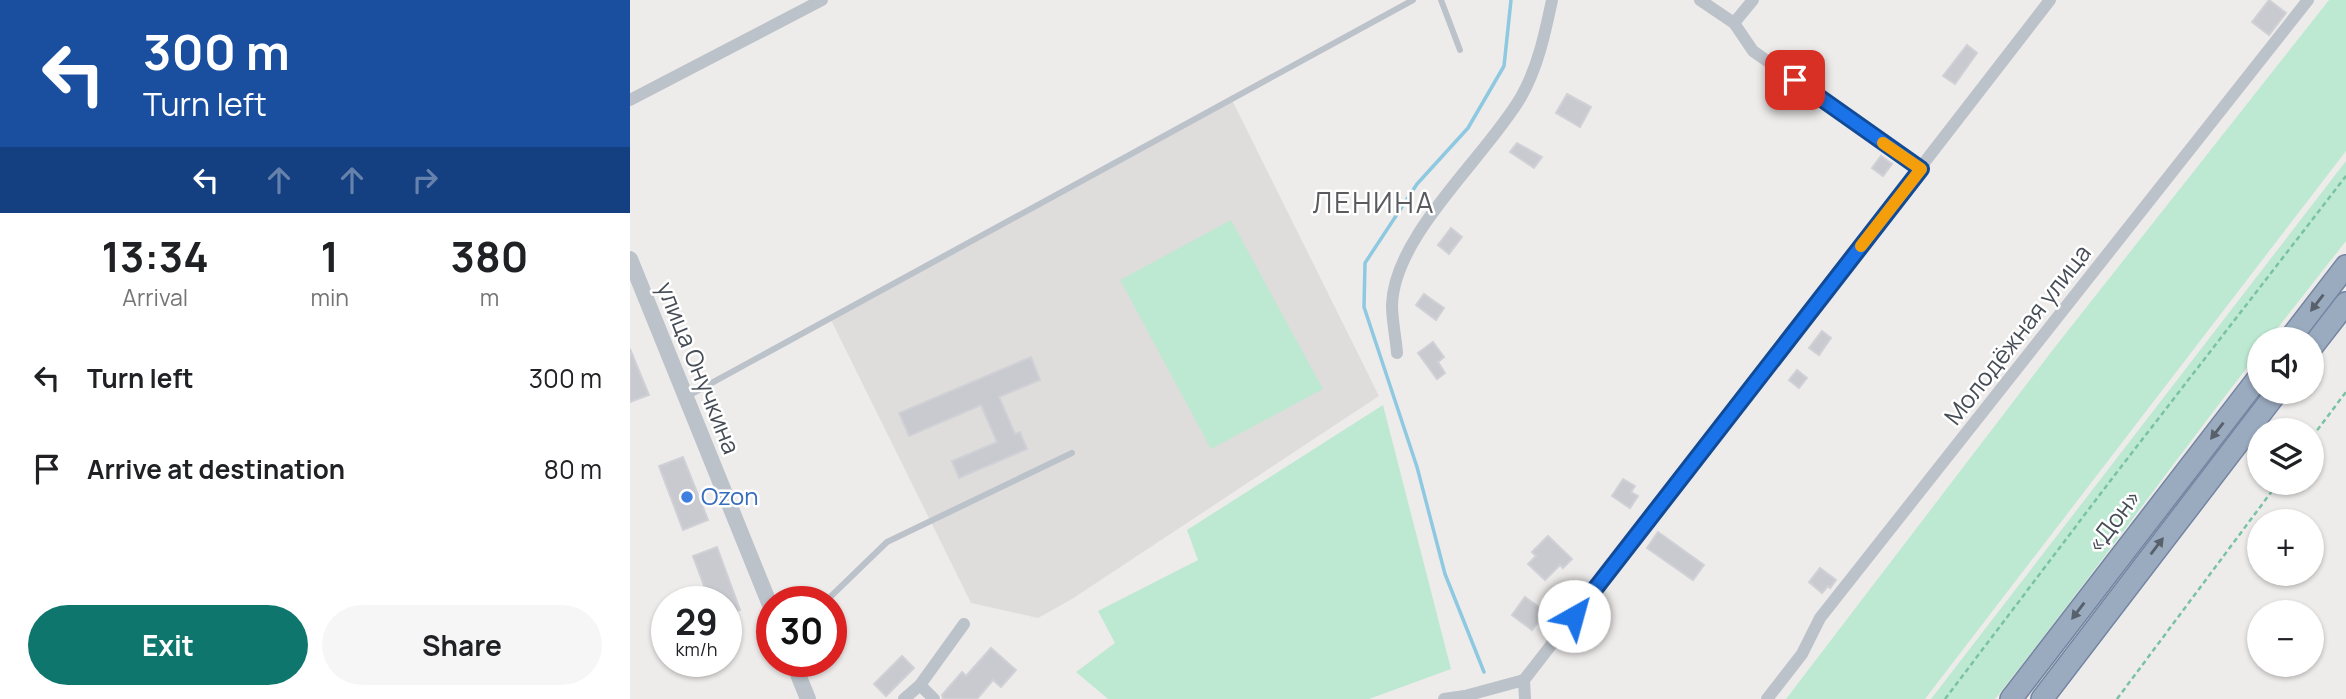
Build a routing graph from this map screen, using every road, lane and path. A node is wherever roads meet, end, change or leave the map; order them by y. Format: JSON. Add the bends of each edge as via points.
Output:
{"nodes":[{"id":1,"x":822,"y":0,"type":"edge"},
{"id":2,"x":1413,"y":0,"type":"edge"},
{"id":3,"x":1441,"y":0,"type":"edge"},
{"id":4,"x":1552,"y":0,"type":"edge"},
{"id":5,"x":1700,"y":0,"type":"edge"},
{"id":6,"x":1753,"y":0,"type":"edge"},
{"id":7,"x":2050,"y":0,"type":"edge"},
{"id":8,"x":2308,"y":0,"type":"edge"},
{"id":9,"x":1734,"y":23,"type":"junction"},
{"id":10,"x":1460,"y":50,"type":"dead end"},
{"id":11,"x":630,"y":100,"type":"edge"},
{"id":12,"x":1921,"y":169,"type":"junction"},
{"id":13,"x":2346,"y":176,"type":"edge"},
{"id":14,"x":630,"y":259,"type":"edge"},
{"id":15,"x":2346,"y":266,"type":"edge"},
{"id":16,"x":2346,"y":303,"type":"edge"},
{"id":17,"x":2299,"y":327,"type":"edge"},
{"id":18,"x":2324,"y":331,"type":"edge"},
{"id":19,"x":1397,"y":353,"type":"dead end"},
{"id":20,"x":2346,"y":392,"type":"edge"},
{"id":21,"x":2247,"y":393,"type":"edge"},
{"id":22,"x":685,"y":398,"type":"junction"},
{"id":23,"x":2268,"y":404,"type":"edge"},
{"id":24,"x":2324,"y":422,"type":"edge"},
{"id":25,"x":1072,"y":453,"type":"dead end"},
{"id":26,"x":2269,"y":495,"type":"edge"},
{"id":27,"x":762,"y":586,"type":"edge"},
{"id":28,"x":842,"y":586,"type":"edge"},
{"id":29,"x":964,"y":624,"type":"dead end"},
{"id":30,"x":799,"y":677,"type":"edge"},
{"id":31,"x":1524,"y":680,"type":"junction"},
{"id":32,"x":920,"y":685,"type":"junction"},
{"id":33,"x":808,"y":699,"type":"edge"},
{"id":34,"x":904,"y":699,"type":"edge"},
{"id":35,"x":934,"y":699,"type":"edge"},
{"id":36,"x":1444,"y":699,"type":"edge"},
{"id":37,"x":1525,"y":699,"type":"edge"},
{"id":38,"x":1767,"y":699,"type":"edge"},
{"id":39,"x":1945,"y":699,"type":"edge"},
{"id":40,"x":2011,"y":699,"type":"edge"},
{"id":41,"x":2042,"y":699,"type":"edge"},
{"id":42,"x":2116,"y":699,"type":"edge"}],
"edges":[{"from":1,"to":11,"type":"street"},
{"from":2,"to":22,"type":"lane"},
{"from":3,"to":10,"type":"lane"},
{"from":4,"to":19,"type":"street","via":[[1539,56],[1521,96],[1414,240],[1398,275],[1392,304]]},
{"from":5,"to":9,"type":"street"},
{"from":6,"to":9,"type":"street"},
{"from":7,"to":12,"type":"street"},
{"from":8,"to":38,"type":"street","name":"Молодёжная улица","via":[[1820,618],[1802,654]]},
{"from":9,"to":12,"type":"street","via":[[1753,51]]},
{"from":12,"to":31,"type":"street"},
{"from":13,"to":39,"type":"path"},
{"from":14,"to":22,"type":"street","name":"улица Онучкина"},
{"from":15,"to":17,"type":"highway","one_way":true},
{"from":16,"to":18,"type":"highway"},
{"from":20,"to":24,"type":"path"},
{"from":21,"to":40,"type":"highway","name":"«Дон»","one_way":true},
{"from":22,"to":27,"type":"street","name":"улица Онучкина"},
{"from":41,"to":23,"type":"highway","name":"«Дон»","one_way":true},
{"from":25,"to":28,"type":"lane","via":[[887,542]]},
{"from":26,"to":42,"type":"path"},
{"from":29,"to":32,"type":"street"},
{"from":30,"to":33,"type":"street"},
{"from":31,"to":36,"type":"street"},
{"from":31,"to":37,"type":"street"},
{"from":32,"to":34,"type":"street"},
{"from":32,"to":35,"type":"street"}]}
